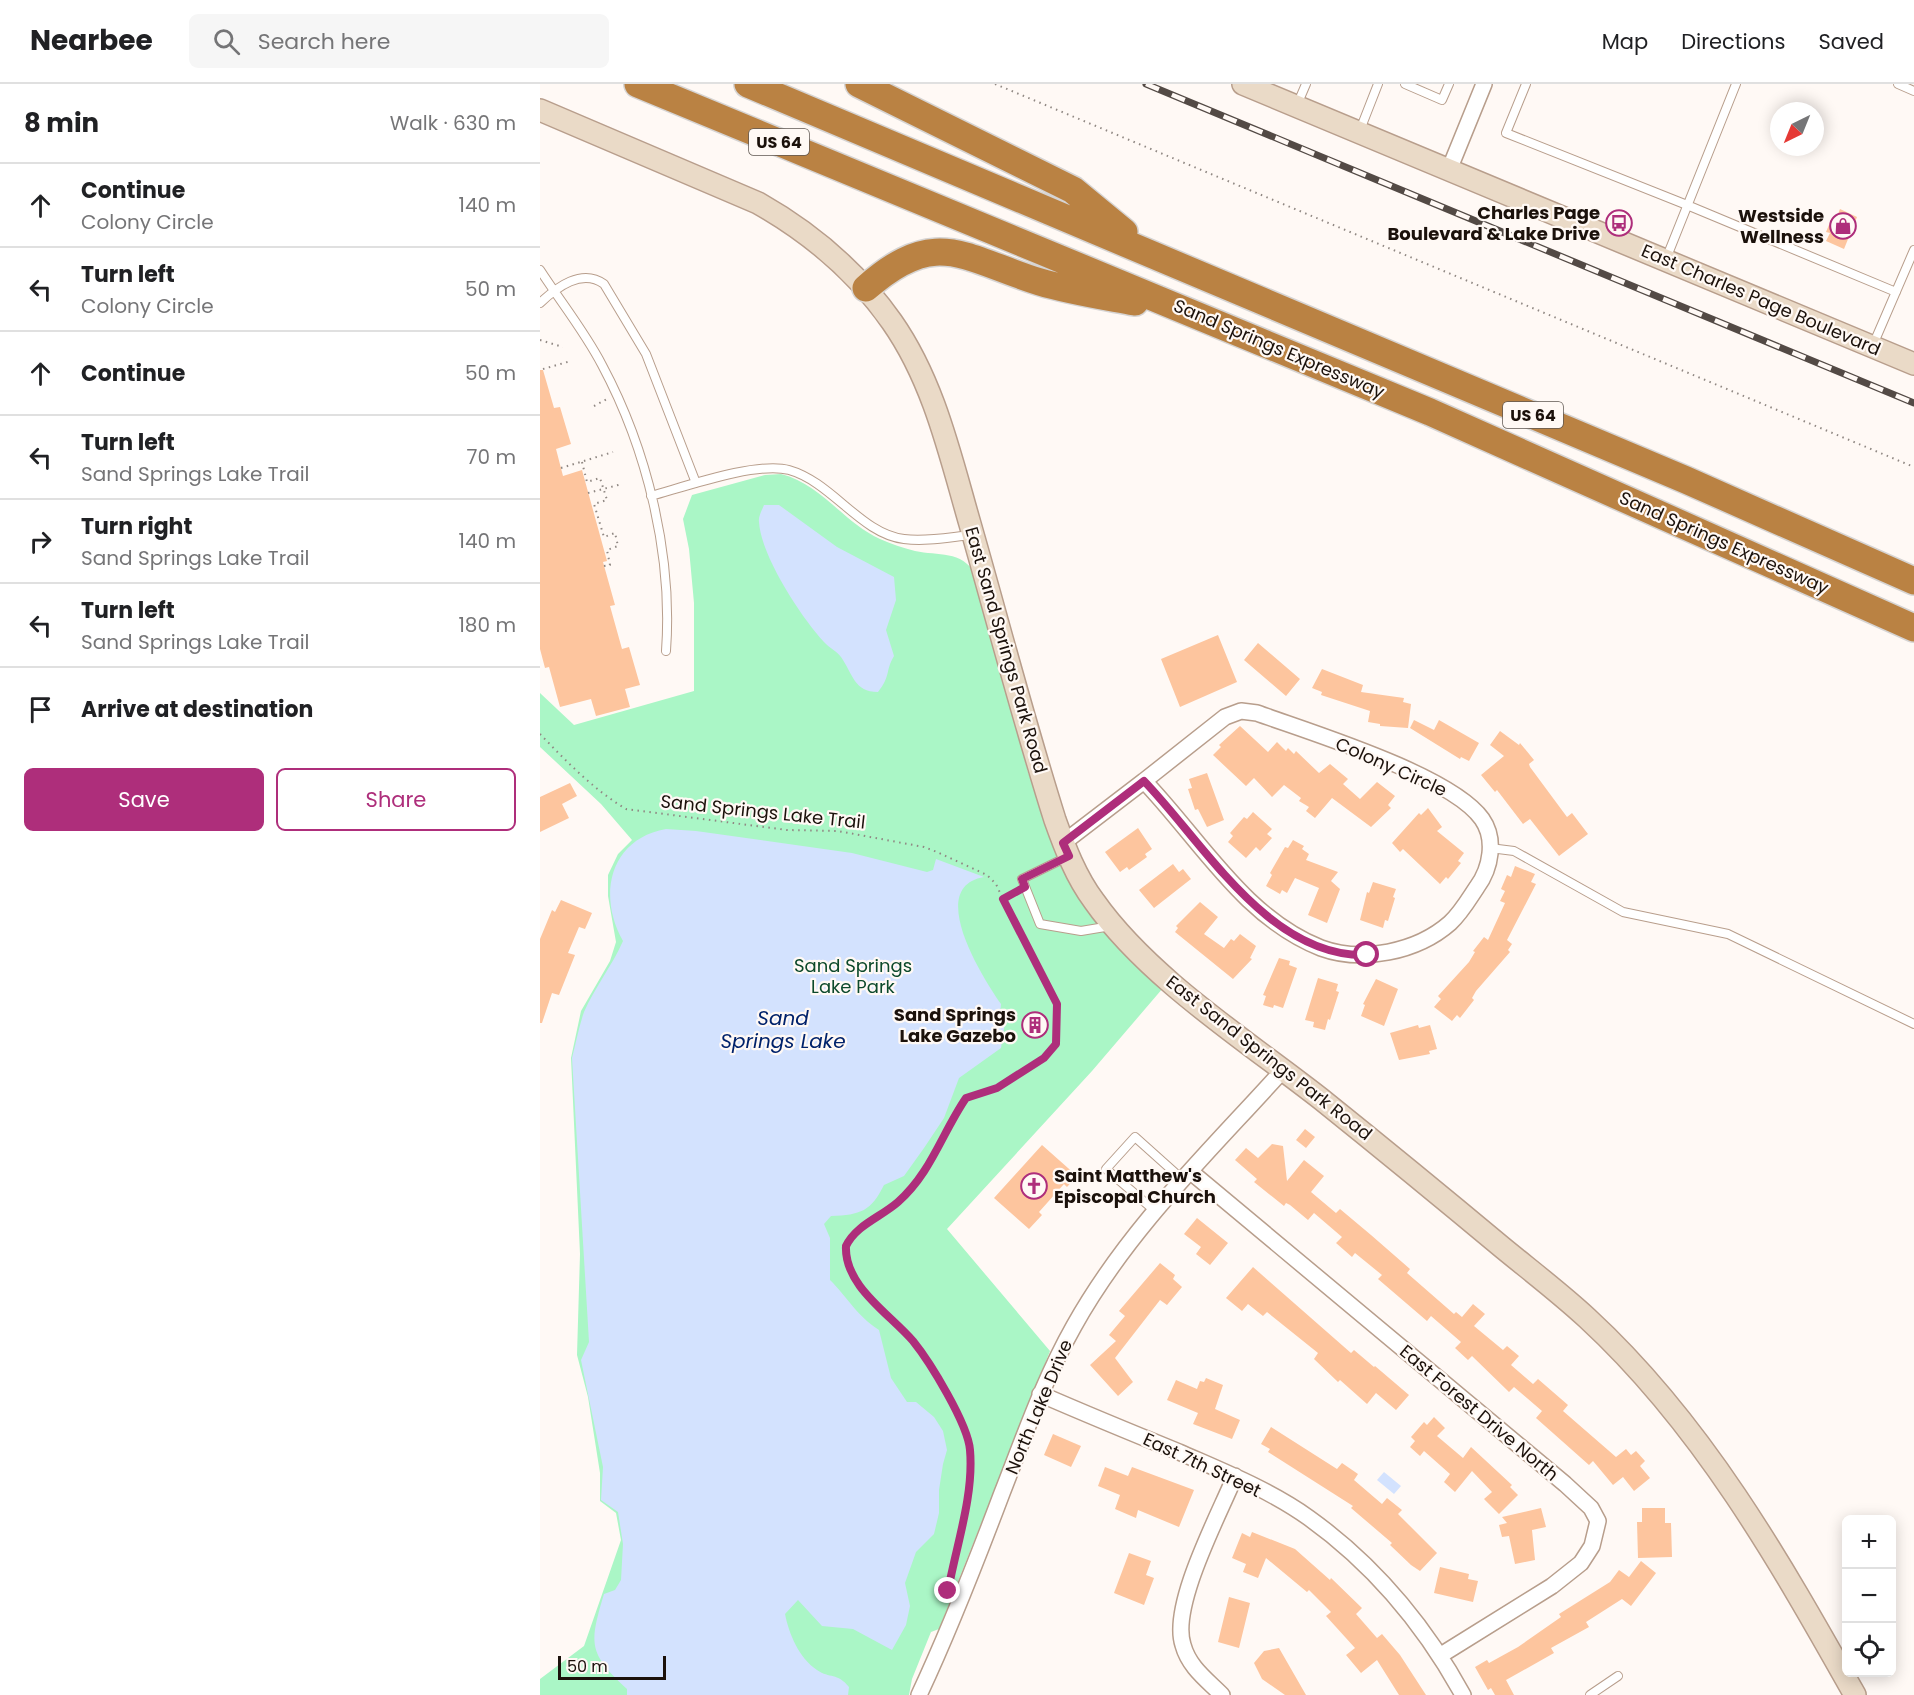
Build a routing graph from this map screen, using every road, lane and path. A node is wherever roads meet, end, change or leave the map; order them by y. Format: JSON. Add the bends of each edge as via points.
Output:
{"nodes":[{"id":1,"x":638,"y":84,"type":"edge"},
{"id":2,"x":748,"y":84,"type":"edge"},
{"id":3,"x":859,"y":84,"type":"edge"},
{"id":4,"x":995,"y":84,"type":"edge"},
{"id":5,"x":1243,"y":84,"type":"edge"},
{"id":6,"x":1306,"y":84,"type":"edge"},
{"id":7,"x":1378,"y":84,"type":"edge"},
{"id":8,"x":1405,"y":84,"type":"edge"},
{"id":9,"x":1449,"y":84,"type":"edge"},
{"id":10,"x":1484,"y":84,"type":"edge"},
{"id":11,"x":1526,"y":84,"type":"edge"},
{"id":12,"x":1736,"y":84,"type":"edge"},
{"id":13,"x":1898,"y":84,"type":"edge"},
{"id":14,"x":1914,"y":91,"type":"edge"},
{"id":15,"x":1297,"y":106,"type":"junction"},
{"id":16,"x":540,"y":110,"type":"edge"},
{"id":17,"x":1359,"y":132,"type":"junction"},
{"id":18,"x":1449,"y":170,"type":"junction"},
{"id":19,"x":1687,"y":204,"type":"junction"},
{"id":20,"x":1914,"y":250,"type":"edge"},
{"id":21,"x":1150,"y":252,"type":"junction"},
{"id":22,"x":1666,"y":260,"type":"junction"},
{"id":23,"x":540,"y":270,"type":"edge"},
{"id":24,"x":866,"y":288,"type":"junction"},
{"id":25,"x":554,"y":291,"type":"junction"},
{"id":26,"x":1896,"y":292,"type":"junction"},
{"id":27,"x":540,"y":303,"type":"edge"},
{"id":28,"x":1199,"y":315,"type":"junction"},
{"id":29,"x":540,"y":340,"type":"edge"},
{"id":30,"x":1873,"y":346,"type":"junction"},
{"id":31,"x":563,"y":347,"type":"dead end"},
{"id":32,"x":571,"y":361,"type":"dead end"},
{"id":33,"x":1914,"y":364,"type":"edge"},
{"id":34,"x":543,"y":369,"type":"dead end"},
{"id":35,"x":616,"y":395,"type":"junction"},
{"id":36,"x":594,"y":405,"type":"dead end"},
{"id":37,"x":613,"y":452,"type":"dead end"},
{"id":38,"x":582,"y":462,"type":"junction"},
{"id":39,"x":1914,"y":467,"type":"edge"},
{"id":40,"x":561,"y":468,"type":"dead end"},
{"id":41,"x":696,"y":483,"type":"junction"},
{"id":42,"x":622,"y":484,"type":"dead end"},
{"id":43,"x":603,"y":489,"type":"junction"},
{"id":44,"x":588,"y":493,"type":"dead end"},
{"id":45,"x":651,"y":496,"type":"junction"},
{"id":46,"x":973,"y":535,"type":"junction"},
{"id":47,"x":604,"y":566,"type":"dead end"},
{"id":48,"x":1914,"y":581,"type":"edge"},
{"id":49,"x":1914,"y":628,"type":"edge"},
{"id":50,"x":666,"y":651,"type":"dead end"},
{"id":51,"x":540,"y":734,"type":"edge"},
{"id":52,"x":1144,"y":781,"type":"junction"},
{"id":53,"x":1490,"y":848,"type":"junction"},
{"id":54,"x":1066,"y":850,"type":"junction"},
{"id":55,"x":1025,"y":887,"type":"junction"},
{"id":56,"x":1003,"y":899,"type":"junction"},
{"id":57,"x":1113,"y":926,"type":"junction"},
{"id":58,"x":1914,"y":1024,"type":"edge"},
{"id":59,"x":1283,"y":1070,"type":"junction"},
{"id":60,"x":1187,"y":1176,"type":"junction"},
{"id":61,"x":1155,"y":1211,"type":"junction"},
{"id":62,"x":1040,"y":1394,"type":"junction"},
{"id":63,"x":1235,"y":1476,"type":"junction"},
{"id":64,"x":948,"y":1591,"type":"dead end"},
{"id":65,"x":1441,"y":1655,"type":"junction"},
{"id":66,"x":1618,"y":1676,"type":"dead end"},
{"id":67,"x":919,"y":1695,"type":"edge"},
{"id":68,"x":1222,"y":1695,"type":"edge"},
{"id":69,"x":1462,"y":1695,"type":"edge"},
{"id":70,"x":1590,"y":1695,"type":"edge"},
{"id":71,"x":1855,"y":1695,"type":"edge"}],
"edges":[{"from":1,"to":28,"type":"highway","name":"Sand Springs Expressway","number":"US 64"},
{"from":2,"to":21,"type":"highway","number":"US 64"},
{"from":3,"to":21,"type":"highway","via":[[1073,190]]},
{"from":4,"to":39,"type":"path"},
{"from":5,"to":15,"type":"street","name":"East Charles Page Boulevard"},
{"from":6,"to":15,"type":"lane"},
{"from":7,"to":17,"type":"lane"},
{"from":8,"to":9,"type":"lane","via":[[1442,100]]},
{"from":10,"to":18,"type":"street"},
{"from":11,"to":19,"type":"lane","via":[[1506,133]]},
{"from":12,"to":19,"type":"lane"},
{"from":13,"to":14,"type":"lane"},
{"from":15,"to":17,"type":"street","name":"East Charles Page Boulevard"},
{"from":16,"to":24,"type":"street","name":"East Sand Springs Park Road","via":[[758,203],[826,249]]},
{"from":17,"to":18,"type":"street","name":"East Charles Page Boulevard"},
{"from":18,"to":22,"type":"street","name":"East Charles Page Boulevard"},
{"from":19,"to":22,"type":"lane"},
{"from":19,"to":26,"type":"lane"},
{"from":20,"to":26,"type":"lane"},
{"from":21,"to":48,"type":"highway","number":"US 64"},
{"from":22,"to":30,"type":"street","name":"East Charles Page Boulevard"},
{"from":23,"to":25,"type":"lane"},
{"from":24,"to":28,"type":"highway","via":[[909,257],[945,251],[1042,283]]},
{"from":24,"to":46,"type":"street","name":"East Sand Springs Park Road","via":[[892,323],[930,394]]},
{"from":25,"to":27,"type":"lane"},
{"from":25,"to":35,"type":"lane","via":[[602,364]]},
{"from":25,"to":41,"type":"lane","via":[[583,277],[604,284],[645,354]]},
{"from":26,"to":30,"type":"lane"},
{"from":28,"to":49,"type":"highway","name":"Sand Springs Expressway","number":"US 64","via":[[1430,412]]},
{"from":29,"to":31,"type":"path"},
{"from":30,"to":33,"type":"street","name":"East Charles Page Boulevard"},
{"from":32,"to":34,"type":"path"},
{"from":35,"to":36,"type":"path"},
{"from":35,"to":45,"type":"lane"},
{"from":37,"to":38,"type":"path"},
{"from":38,"to":40,"type":"path"},
{"from":38,"to":43,"type":"path","via":[[587,482],[600,478]]},
{"from":41,"to":45,"type":"lane"},
{"from":41,"to":46,"type":"lane","via":[[764,468],[787,469],[813,479],[879,531],[903,539]]},
{"from":42,"to":43,"type":"path"},
{"from":43,"to":44,"type":"path"},
{"from":43,"to":47,"type":"path","via":[[607,500],[594,504],[604,537],[615,533],[618,546],[607,550],[610,565]]},
{"from":45,"to":50,"type":"lane","via":[[665,577]]},
{"from":46,"to":54,"type":"street","name":"East Sand Springs Park Road","via":[[1031,746]]},
{"from":51,"to":56,"type":"path","name":"Sand Springs Lake Trail","via":[[568,763],[626,809],[787,830],[838,831],[924,847],[987,875]]},
{"from":52,"to":53,"type":"street","name":"Colony Circle","via":[[1225,717],[1241,711],[1257,713],[1378,757],[1440,787],[1482,819]]},
{"from":52,"to":53,"type":"street","name":"Colony Circle","via":[[1222,872],[1261,910],[1299,937],[1348,955],[1384,952],[1415,943],[1451,923],[1483,879]]},
{"from":52,"to":54,"type":"street","name":"Colony Circle"},
{"from":53,"to":58,"type":"lane","via":[[1514,851],[1623,912],[1728,934]]},
{"from":54,"to":55,"type":"lane","via":[[1022,879]]},
{"from":54,"to":57,"type":"street","name":"East Sand Springs Park Road","via":[[1092,900]]},
{"from":55,"to":56,"type":"path"},
{"from":55,"to":57,"type":"lane","via":[[1040,924],[1081,931]]},
{"from":56,"to":64,"type":"path","name":"Sand Springs Lake Trail","via":[[1057,1004],[1056,1044],[1044,1058],[997,1088],[966,1098],[920,1179],[884,1214],[855,1231],[846,1246],[849,1264],[864,1292],[914,1343],[966,1432],[970,1449],[967,1497]]},
{"from":57,"to":59,"type":"street","name":"East Sand Springs Park Road","via":[[1214,1018]]},
{"from":59,"to":60,"type":"street","name":"North Lake Drive"},
{"from":59,"to":71,"type":"street","name":"East Sand Springs Park Road","via":[[1586,1317],[1640,1370],[1686,1424],[1756,1525]]},
{"from":60,"to":61,"type":"street","name":"North Lake Drive"},
{"from":60,"to":61,"type":"lane","via":[[1135,1137],[1106,1169]]},
{"from":60,"to":65,"type":"street","name":"East Forest Drive North","via":[[1565,1484],[1591,1508],[1598,1521],[1592,1546],[1581,1563],[1552,1586]]},
{"from":61,"to":62,"type":"street","name":"North Lake Drive","via":[[1110,1266],[1073,1327]]},
{"from":62,"to":63,"type":"street","name":"East 7th Street"},
{"from":62,"to":67,"type":"street","name":"North Lake Drive","via":[[955,1618]]},
{"from":63,"to":65,"type":"street","name":"East 7th Street","via":[[1308,1517],[1368,1569]]},
{"from":63,"to":68,"type":"street","via":[[1181,1614],[1182,1644],[1193,1667]]},
{"from":65,"to":69,"type":"street","name":"East 7th Street"},
{"from":66,"to":70,"type":"lane"}]}
